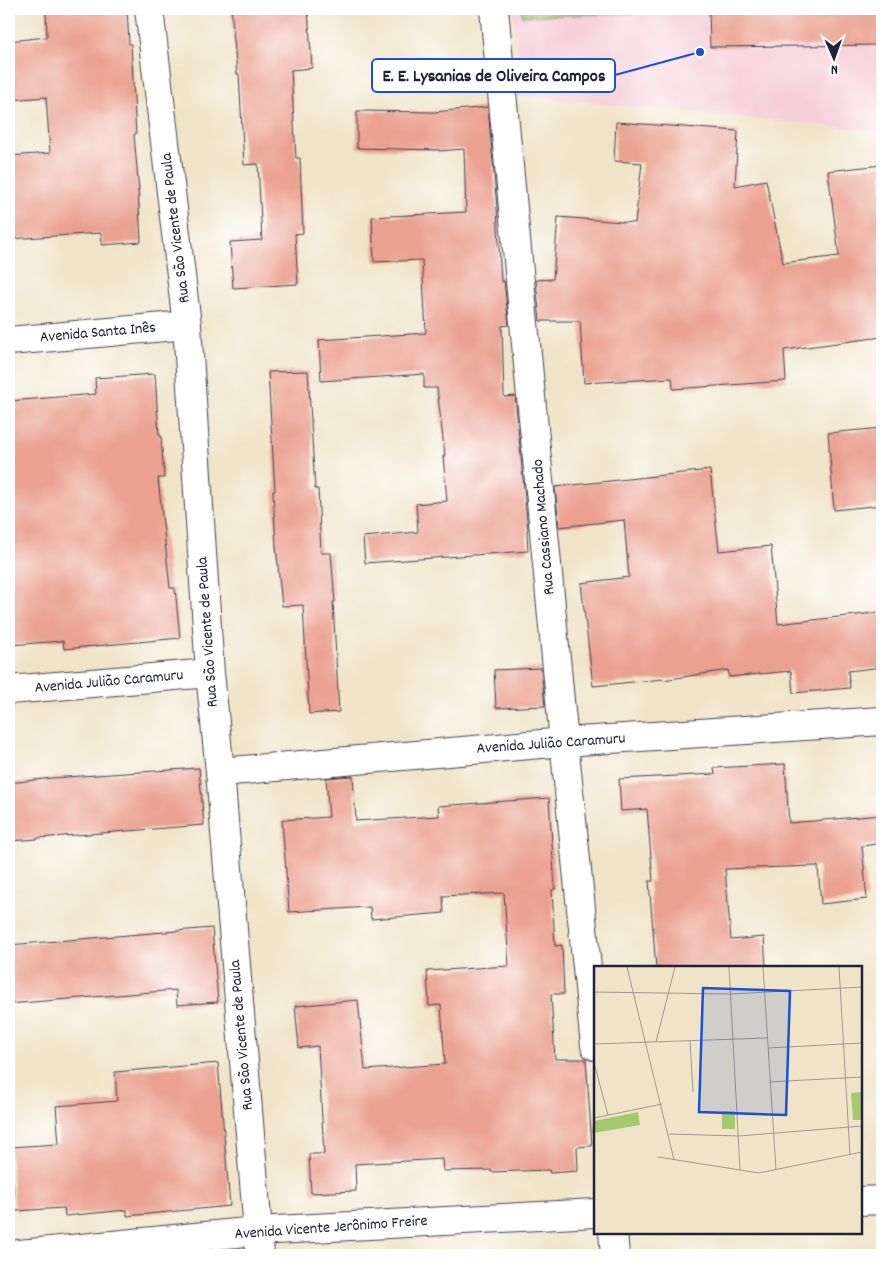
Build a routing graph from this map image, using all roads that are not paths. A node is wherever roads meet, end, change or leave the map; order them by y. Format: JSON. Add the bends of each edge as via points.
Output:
{"nodes":[{"id":1,"x":149,"y":9,"type":"edge"},
{"id":2,"x":494,"y":9,"type":"edge"},
{"id":3,"x":187,"y":325,"type":"junction"},
{"id":4,"x":9,"y":341,"type":"edge"},
{"id":5,"x":210,"y":673,"type":"junction"},
{"id":6,"x":9,"y":690,"type":"edge"},
{"id":7,"x":882,"y":721,"type":"edge"},
{"id":8,"x":564,"y":742,"type":"junction"},
{"id":9,"x":220,"y":772,"type":"junction"},
{"id":10,"x":594,"y":1036,"type":"edge"},
{"id":11,"x":882,"y":1200,"type":"edge"},
{"id":12,"x":861,"y":1201,"type":"edge"},
{"id":13,"x":594,"y":1212,"type":"edge"},
{"id":14,"x":613,"y":1234,"type":"edge"},
{"id":15,"x":259,"y":1243,"type":"edge"},
{"id":16,"x":9,"y":1255,"type":"edge"},
{"id":17,"x":615,"y":1255,"type":"edge"}],
"edges":[{"from":1,"to":3,"type":"street","name":"Rua São Vicente de Paula"},
{"from":2,"to":8,"type":"street","name":"Rua Cassiano Machado"},
{"from":3,"to":4,"type":"street","name":"Avenida Santa Inês"},
{"from":3,"to":5,"type":"street","name":"Rua São Vicente de Paula"},
{"from":5,"to":6,"type":"street","name":"Avenida Julião Caramuru"},
{"from":5,"to":9,"type":"street","name":"Rua São Vicente de Paula"},
{"from":7,"to":8,"type":"street","name":"Avenida Julião Caramuru"},
{"from":8,"to":9,"type":"street","name":"Avenida Julião Caramuru"},
{"from":8,"to":10,"type":"street","name":"Rua Cassiano Machado"},
{"from":9,"to":15,"type":"street","name":"Rua São Vicente de Paula"},
{"from":11,"to":12,"type":"street"},
{"from":13,"to":15,"type":"street","name":"Avenida Vicente Jerônimo Freire"},
{"from":14,"to":17,"type":"street"},
{"from":15,"to":16,"type":"street","name":"Avenida Vicente Jerônimo Freire"}]}
